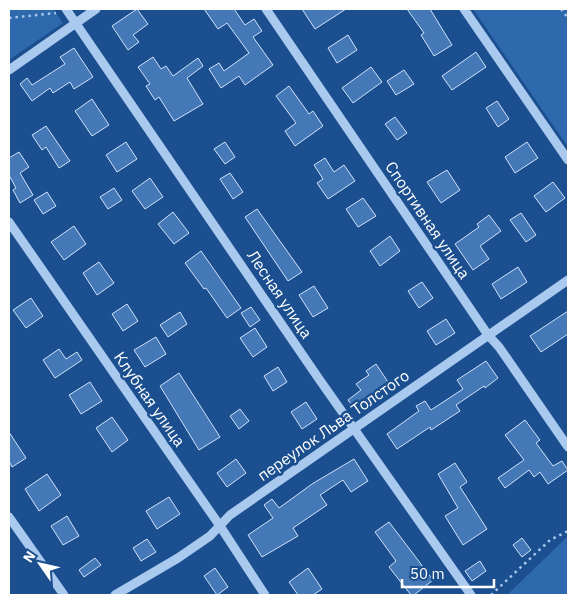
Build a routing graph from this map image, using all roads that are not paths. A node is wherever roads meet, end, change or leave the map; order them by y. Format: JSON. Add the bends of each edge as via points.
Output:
{"nodes":[{"id":1,"x":66,"y":9,"type":"edge"},
{"id":2,"x":96,"y":9,"type":"edge"},
{"id":3,"x":266,"y":9,"type":"edge"},
{"id":4,"x":464,"y":9,"type":"edge"},
{"id":5,"x":76,"y":23,"type":"junction"},
{"id":6,"x":9,"y":70,"type":"edge"},
{"id":7,"x":568,"y":160,"type":"edge"},
{"id":8,"x":9,"y":222,"type":"edge"},
{"id":9,"x":568,"y":280,"type":"edge"},
{"id":10,"x":488,"y":335,"type":"junction"},
{"id":11,"x":354,"y":429,"type":"junction"},
{"id":12,"x":568,"y":447,"type":"edge"},
{"id":13,"x":9,"y":517,"type":"edge"},
{"id":14,"x":220,"y":526,"type":"junction"},
{"id":15,"x":64,"y":595,"type":"edge"},
{"id":16,"x":115,"y":595,"type":"edge"},
{"id":17,"x":265,"y":595,"type":"edge"},
{"id":18,"x":471,"y":595,"type":"edge"}],
"edges":[{"from":1,"to":5,"type":"street","name":"Лесная улица"},
{"from":2,"to":5,"type":"street"},
{"from":3,"to":10,"type":"street","name":"Спортивная улица"},
{"from":4,"to":7,"type":"street"},
{"from":5,"to":6,"type":"street"},
{"from":5,"to":11,"type":"street","name":"Лесная улица"},
{"from":8,"to":14,"type":"street","name":"Клубная улица"},
{"from":9,"to":10,"type":"street","name":"переулок Льва Толстого"},
{"from":10,"to":11,"type":"street","name":"переулок Льва Толстого"},
{"from":10,"to":12,"type":"street","name":"Спортивная улица"},
{"from":11,"to":14,"type":"street","name":"переулок Льва Толстого","via":[[230,515]]},
{"from":11,"to":18,"type":"street","name":"Лесная улица"},
{"from":13,"to":15,"type":"street"},
{"from":14,"to":16,"type":"street","name":"переулок Льва Толстого","via":[[178,558]]},
{"from":14,"to":17,"type":"street","name":"Клубная улица"}]}
